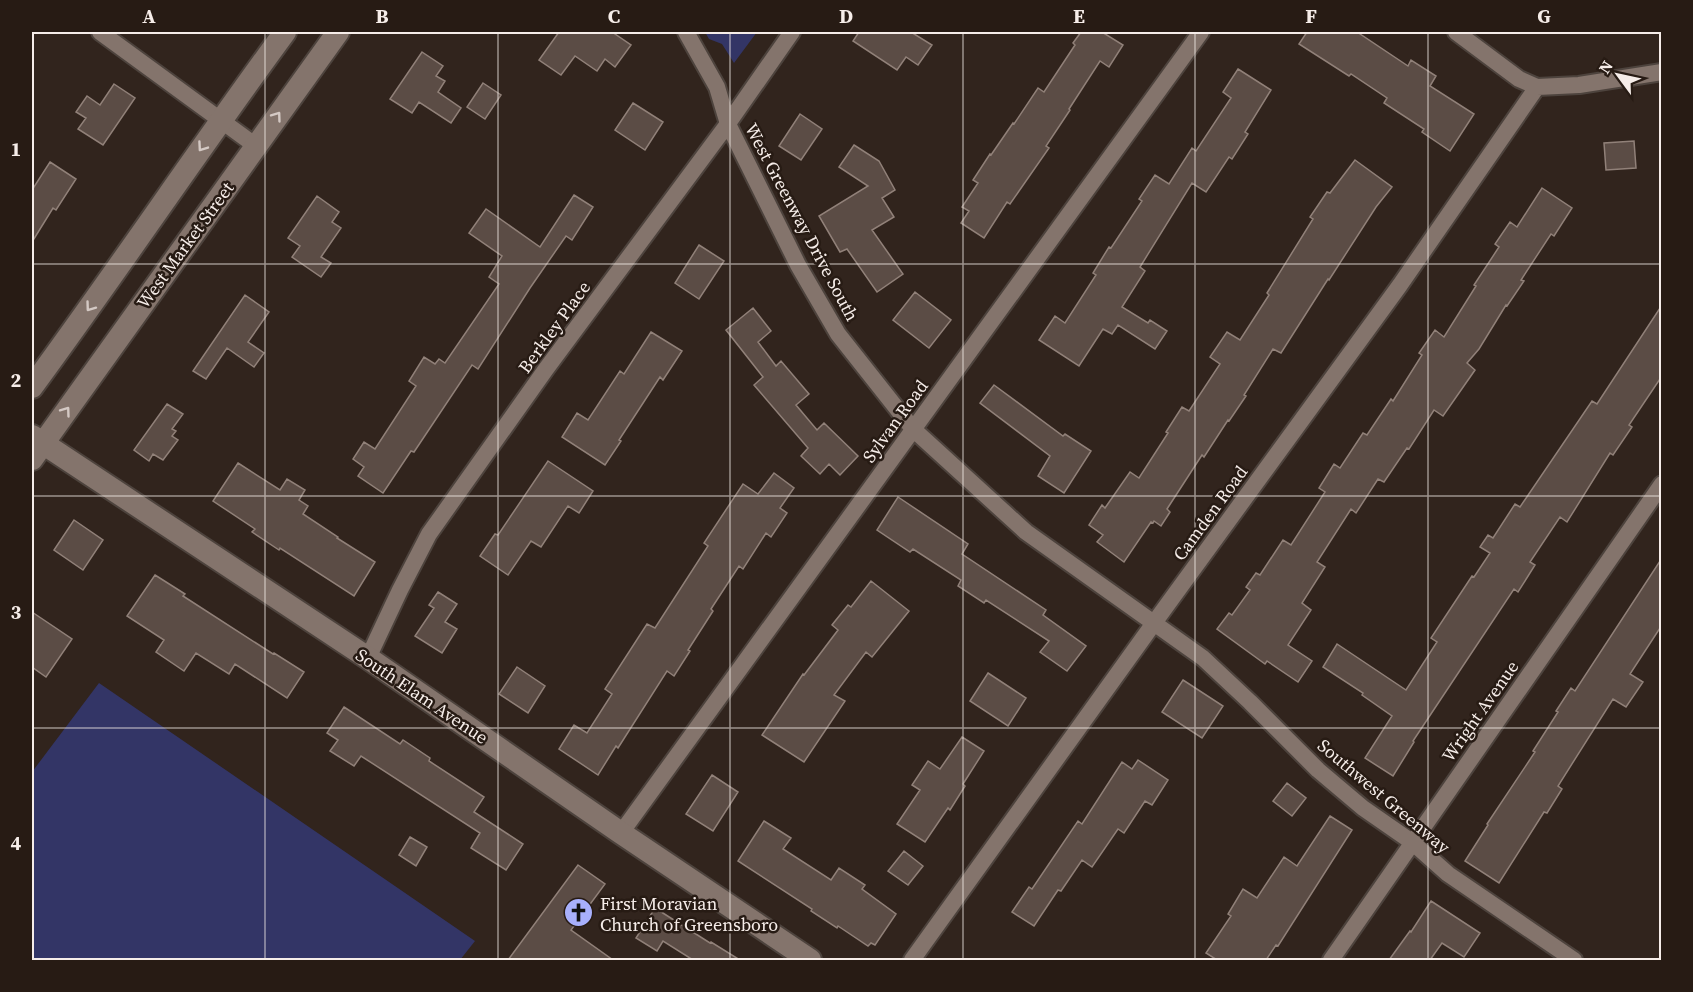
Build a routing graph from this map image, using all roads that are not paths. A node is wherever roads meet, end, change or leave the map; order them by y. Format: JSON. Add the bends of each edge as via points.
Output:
{"nodes":[{"id":1,"x":100,"y":32,"type":"edge"},
{"id":2,"x":285,"y":32,"type":"edge"},
{"id":3,"x":338,"y":32,"type":"edge"},
{"id":4,"x":686,"y":32,"type":"edge"},
{"id":5,"x":792,"y":32,"type":"edge"},
{"id":6,"x":1201,"y":32,"type":"edge"},
{"id":7,"x":1456,"y":32,"type":"edge"},
{"id":8,"x":1662,"y":72,"type":"edge"},
{"id":9,"x":1537,"y":87,"type":"junction"},
{"id":10,"x":220,"y":120,"type":"junction"},
{"id":11,"x":728,"y":124,"type":"junction"},
{"id":12,"x":256,"y":146,"type":"junction"},
{"id":13,"x":32,"y":387,"type":"edge"},
{"id":14,"x":913,"y":429,"type":"junction"},
{"id":15,"x":35,"y":446,"type":"edge"},
{"id":16,"x":1662,"y":484,"type":"edge"},
{"id":17,"x":1154,"y":623,"type":"junction"},
{"id":18,"x":368,"y":658,"type":"junction"},
{"id":19,"x":621,"y":833,"type":"junction"},
{"id":20,"x":1412,"y":842,"type":"junction"},
{"id":21,"x":810,"y":960,"type":"edge"},
{"id":22,"x":912,"y":960,"type":"edge"},
{"id":23,"x":1331,"y":960,"type":"edge"},
{"id":24,"x":1574,"y":960,"type":"edge"}],
"edges":[{"from":1,"to":10,"type":"street"},
{"from":2,"to":10,"type":"main road"},
{"from":12,"to":3,"type":"main road","name":"West Market Street","one_way":true},
{"from":4,"to":11,"type":"street","name":"West Greenway Drive South","via":[[717,87]]},
{"from":5,"to":11,"type":"street","name":"Berkley Place"},
{"from":6,"to":14,"type":"street","name":"Sylvan Road"},
{"from":7,"to":9,"type":"street"},
{"from":8,"to":9,"type":"street","via":[[1579,85]]},
{"from":9,"to":17,"type":"street","name":"Camden Road","via":[[1400,285]]},
{"from":10,"to":12,"type":"street"},
{"from":10,"to":13,"type":"main road","one_way":true},
{"from":11,"to":14,"type":"street","name":"West Greenway Drive South","via":[[798,266],[838,334]]},
{"from":11,"to":18,"type":"street","name":"Berkley Place","via":[[429,534]]},
{"from":15,"to":12,"type":"main road","name":"West Market Street","one_way":true},
{"from":14,"to":17,"type":"street","name":"West Greenway Drive South","via":[[1026,532]]},
{"from":14,"to":19,"type":"street","name":"Sylvan Road"},
{"from":15,"to":18,"type":"main road","name":"South Elam Avenue"},
{"from":16,"to":20,"type":"street","name":"Wright Avenue"},
{"from":17,"to":20,"type":"street","name":"Southwest Greenway","via":[[1203,658],[1318,770]]},
{"from":17,"to":22,"type":"street","name":"Camden Road"},
{"from":18,"to":19,"type":"main road","name":"South Elam Avenue"},
{"from":19,"to":21,"type":"main road","name":"South Elam Avenue"},
{"from":20,"to":23,"type":"street","name":"Wright Avenue"},
{"from":20,"to":24,"type":"street","name":"Southwest Greenway","via":[[1448,874]]}]}
